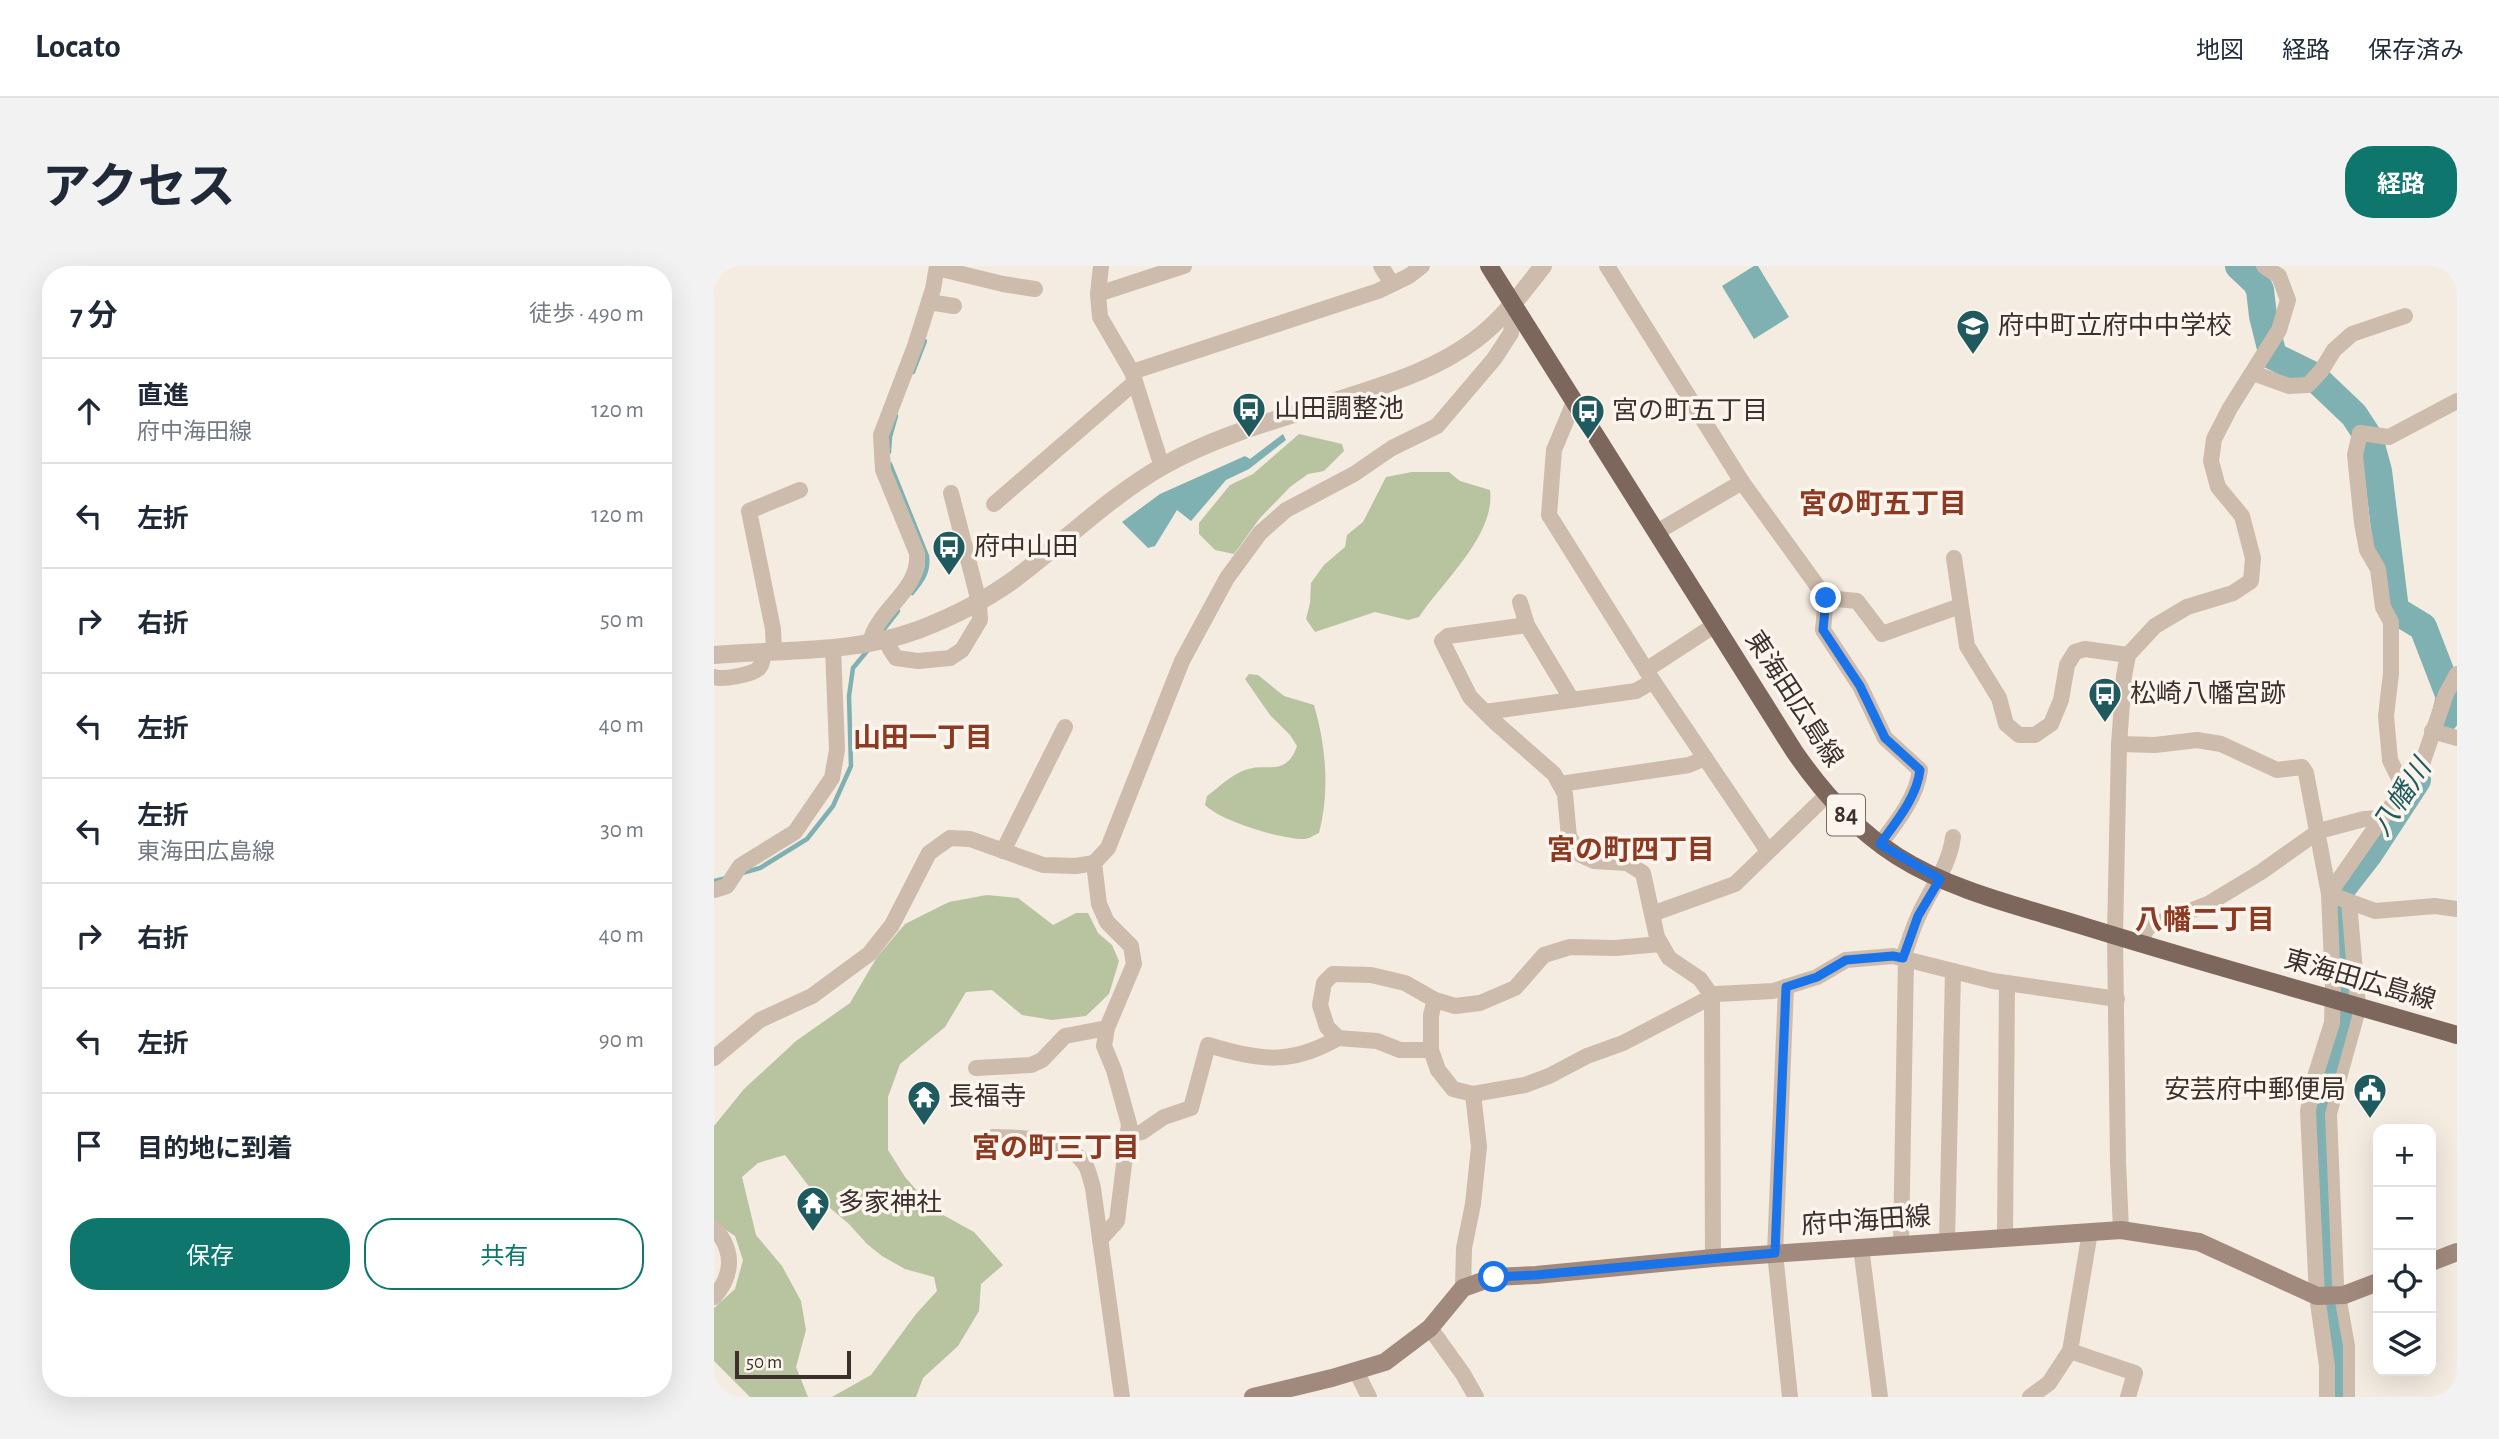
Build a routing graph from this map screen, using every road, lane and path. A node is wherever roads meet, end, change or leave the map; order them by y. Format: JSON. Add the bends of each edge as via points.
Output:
{"nodes":[{"id":1,"x":1101,"y":266,"type":"edge"},
{"id":2,"x":1184,"y":266,"type":"edge"},
{"id":3,"x":1381,"y":266,"type":"edge"},
{"id":4,"x":1422,"y":266,"type":"edge"},
{"id":5,"x":1489,"y":266,"type":"edge"},
{"id":6,"x":1542,"y":266,"type":"edge"},
{"id":7,"x":1607,"y":266,"type":"edge"},
{"id":8,"x":2264,"y":266,"type":"edge"},
{"id":9,"x":941,"y":268,"type":"edge"},
{"id":10,"x":1392,"y":284,"type":"junction"},
{"id":11,"x":1035,"y":289,"type":"dead end"},
{"id":12,"x":1098,"y":294,"type":"junction"},
{"id":13,"x":1514,"y":305,"type":"junction"},
{"id":14,"x":2404,"y":316,"type":"dead end"},
{"id":15,"x":2253,"y":373,"type":"junction"},
{"id":16,"x":1134,"y":377,"type":"junction"},
{"id":17,"x":2457,"y":401,"type":"edge"},
{"id":18,"x":1574,"y":402,"type":"junction"},
{"id":19,"x":1162,"y":467,"type":"junction"},
{"id":20,"x":1742,"y":482,"type":"junction"},
{"id":21,"x":800,"y":490,"type":"dead end"},
{"id":22,"x":951,"y":493,"type":"dead end"},
{"id":23,"x":994,"y":504,"type":"dead end"},
{"id":24,"x":1657,"y":532,"type":"junction"},
{"id":25,"x":1954,"y":558,"type":"dead end"},
{"id":26,"x":1826,"y":598,"type":"junction"},
{"id":27,"x":979,"y":601,"type":"junction"},
{"id":28,"x":1520,"y":602,"type":"dead end"},
{"id":29,"x":1960,"y":606,"type":"junction"},
{"id":30,"x":1527,"y":625,"type":"junction"},
{"id":31,"x":1715,"y":625,"type":"junction"},
{"id":32,"x":879,"y":641,"type":"junction"},
{"id":33,"x":833,"y":648,"type":"junction"},
{"id":34,"x":769,"y":651,"type":"junction"},
{"id":35,"x":2128,"y":655,"type":"junction"},
{"id":36,"x":714,"y":656,"type":"edge"},
{"id":37,"x":2457,"y":674,"type":"edge"},
{"id":38,"x":1649,"y":676,"type":"junction"},
{"id":39,"x":714,"y":677,"type":"edge"},
{"id":40,"x":1572,"y":700,"type":"junction"},
{"id":41,"x":1485,"y":712,"type":"junction"},
{"id":42,"x":1065,"y":727,"type":"dead end"},
{"id":43,"x":2432,"y":731,"type":"junction"},
{"id":44,"x":2457,"y":738,"type":"edge"},
{"id":45,"x":2119,"y":744,"type":"junction"},
{"id":46,"x":1704,"y":758,"type":"junction"},
{"id":47,"x":1560,"y":784,"type":"junction"},
{"id":48,"x":2404,"y":789,"type":"junction"},
{"id":49,"x":1827,"y":795,"type":"junction"},
{"id":50,"x":2382,"y":818,"type":"junction"},
{"id":51,"x":2319,"y":831,"type":"junction"},
{"id":52,"x":1953,"y":837,"type":"dead end"},
{"id":53,"x":1880,"y":844,"type":"junction"},
{"id":54,"x":1003,"y":850,"type":"junction"},
{"id":55,"x":1768,"y":851,"type":"junction"},
{"id":56,"x":1094,"y":863,"type":"junction"},
{"id":57,"x":1940,"y":879,"type":"junction"},
{"id":58,"x":714,"y":890,"type":"edge"},
{"id":59,"x":2329,"y":894,"type":"junction"},
{"id":60,"x":2349,"y":902,"type":"junction"},
{"id":61,"x":2455,"y":906,"type":"edge"},
{"id":62,"x":1652,"y":914,"type":"junction"},
{"id":63,"x":2115,"y":936,"type":"junction"},
{"id":64,"x":2139,"y":943,"type":"junction"},
{"id":65,"x":1661,"y":944,"type":"junction"},
{"id":66,"x":1904,"y":958,"type":"junction"},
{"id":67,"x":1953,"y":971,"type":"junction"},
{"id":68,"x":2007,"y":983,"type":"junction"},
{"id":69,"x":1786,"y":987,"type":"junction"},
{"id":70,"x":1712,"y":996,"type":"junction"},
{"id":71,"x":2117,"y":999,"type":"junction"},
{"id":72,"x":2333,"y":999,"type":"junction"},
{"id":73,"x":1436,"y":1000,"type":"junction"},
{"id":74,"x":2358,"y":1006,"type":"junction"},
{"id":75,"x":1107,"y":1028,"type":"junction"},
{"id":76,"x":2457,"y":1035,"type":"edge"},
{"id":77,"x":1338,"y":1038,"type":"junction"},
{"id":78,"x":1431,"y":1050,"type":"junction"},
{"id":79,"x":714,"y":1058,"type":"edge"},
{"id":80,"x":976,"y":1068,"type":"dead end"},
{"id":81,"x":1473,"y":1094,"type":"junction"},
{"id":82,"x":1127,"y":1135,"type":"junction"},
{"id":83,"x":993,"y":1137,"type":"dead end"},
{"id":84,"x":714,"y":1228,"type":"edge"},
{"id":85,"x":2121,"y":1230,"type":"junction"},
{"id":86,"x":2090,"y":1232,"type":"junction"},
{"id":87,"x":2004,"y":1238,"type":"junction"},
{"id":88,"x":1100,"y":1240,"type":"junction"},
{"id":89,"x":1947,"y":1241,"type":"junction"},
{"id":90,"x":1901,"y":1244,"type":"junction"},
{"id":91,"x":1861,"y":1247,"type":"junction"},
{"id":92,"x":2457,"y":1252,"type":"edge"},
{"id":93,"x":1775,"y":1253,"type":"junction"},
{"id":94,"x":1713,"y":1258,"type":"junction"},
{"id":95,"x":2436,"y":1260,"type":"edge"},
{"id":96,"x":2373,"y":1284,"type":"edge"},
{"id":97,"x":1463,"y":1288,"type":"junction"},
{"id":98,"x":2317,"y":1296,"type":"junction"},
{"id":99,"x":2340,"y":1296,"type":"junction"},
{"id":100,"x":714,"y":1297,"type":"edge"},
{"id":101,"x":1430,"y":1328,"type":"junction"},
{"id":102,"x":2070,"y":1351,"type":"junction"},
{"id":103,"x":1356,"y":1371,"type":"junction"},
{"id":104,"x":1122,"y":1397,"type":"edge"},
{"id":105,"x":1253,"y":1397,"type":"edge"},
{"id":106,"x":1369,"y":1397,"type":"edge"},
{"id":107,"x":1476,"y":1397,"type":"edge"},
{"id":108,"x":1790,"y":1397,"type":"edge"},
{"id":109,"x":1880,"y":1397,"type":"edge"},
{"id":110,"x":2030,"y":1397,"type":"edge"},
{"id":111,"x":2128,"y":1397,"type":"edge"},
{"id":112,"x":2326,"y":1397,"type":"edge"},
{"id":113,"x":2349,"y":1397,"type":"edge"}],
"edges":[{"from":1,"to":12,"type":"street"},
{"from":2,"to":12,"type":"street"},
{"from":3,"to":10,"type":"street"},
{"from":4,"to":10,"type":"street"},
{"from":5,"to":13,"type":"main road","name":"東海田広島線","number":"84"},
{"from":6,"to":13,"type":"street"},
{"from":7,"to":20,"type":"street"},
{"from":8,"to":15,"type":"street","via":[[2279,276],[2288,300],[2279,330]]},
{"from":9,"to":11,"type":"street"},
{"from":9,"to":32,"type":"street","via":[[939,304],[915,346],[881,435],[884,470],[918,564],[911,581],[877,622]]},
{"from":10,"to":16,"type":"street"},
{"from":12,"to":16,"type":"street","via":[[1103,324]]},
{"from":13,"to":18,"type":"main road","name":"東海田広島線","number":"84"},
{"from":13,"to":19,"type":"street","via":[[1475,341],[1437,364],[1202,445]]},
{"from":13,"to":56,"type":"street","via":[[1511,333],[1437,426],[1286,510],[1260,533],[1227,578],[1182,661],[1108,848]]},
{"from":14,"to":15,"type":"street","via":[[2351,334],[2308,384],[2289,386]]},
{"from":15,"to":35,"type":"street","via":[[2214,439],[2211,461],[2218,486],[2242,516],[2253,558],[2250,581],[2233,593],[2187,607],[2155,626]]},
{"from":16,"to":19,"type":"street"},
{"from":16,"to":23,"type":"street"},
{"from":17,"to":48,"type":"street","via":[[2389,437],[2360,433],[2355,454],[2367,550],[2378,569],[2383,607],[2391,622],[2386,716],[2390,760]]},
{"from":18,"to":24,"type":"main road","name":"東海田広島線","number":"84"},
{"from":18,"to":38,"type":"street","via":[[1554,450],[1549,515]]},
{"from":19,"to":27,"type":"street","via":[[1126,489],[1014,579]]},
{"from":20,"to":24,"type":"street"},
{"from":20,"to":26,"type":"street"},
{"from":21,"to":34,"type":"street","via":[[749,511],[774,629]]},
{"from":22,"to":27,"type":"street"},
{"from":24,"to":31,"type":"main road","name":"東海田広島線","number":"84"},
{"from":25,"to":29,"type":"street"},
{"from":26,"to":29,"type":"street","via":[[1857,601],[1882,634]]},
{"from":26,"to":53,"type":"street","via":[[1823,630],[1860,686],[1885,738],[1920,770],[1901,815]]},
{"from":27,"to":32,"type":"street","via":[[929,625]]},
{"from":27,"to":32,"type":"street","via":[[981,620],[962,650],[950,658],[896,658]]},
{"from":28,"to":30,"type":"street"},
{"from":29,"to":35,"type":"street","via":[[1967,646],[1999,698],[2006,724],[2018,735],[2035,735],[2051,724],[2075,652],[2085,649]]},
{"from":30,"to":40,"type":"street"},
{"from":30,"to":41,"type":"street","via":[[1448,636],[1442,641],[1470,697]]},
{"from":31,"to":38,"type":"street"},
{"from":31,"to":49,"type":"main road","name":"東海田広島線","number":"84"},
{"from":32,"to":33,"type":"street"},
{"from":33,"to":34,"type":"street"},
{"from":33,"to":58,"type":"street","via":[[837,750],[832,778],[795,832],[740,866],[727,886]]},
{"from":34,"to":36,"type":"street"},
{"from":34,"to":39,"type":"street","via":[[756,671],[721,680]]},
{"from":35,"to":45,"type":"street"},
{"from":37,"to":43,"type":"street"},
{"from":38,"to":40,"type":"street","via":[[1636,691]]},
{"from":38,"to":46,"type":"street"},
{"from":40,"to":41,"type":"street"},
{"from":41,"to":47,"type":"street"},
{"from":42,"to":54,"type":"street"},
{"from":43,"to":44,"type":"street"},
{"from":43,"to":48,"type":"street","via":[[2421,767]]},
{"from":45,"to":51,"type":"street","via":[[2197,740],[2221,744],[2277,770],[2302,767]]},
{"from":45,"to":63,"type":"street"},
{"from":46,"to":47,"type":"street","via":[[1689,765]]},
{"from":46,"to":55,"type":"street"},
{"from":47,"to":62,"type":"street","via":[[1569,837],[1581,855],[1594,861],[1628,863],[1643,873]]},
{"from":48,"to":50,"type":"street"},
{"from":49,"to":53,"type":"main road","name":"東海田広島線","number":"84"},
{"from":49,"to":55,"type":"street"},
{"from":50,"to":51,"type":"street"},
{"from":50,"to":59,"type":"street"},
{"from":51,"to":59,"type":"street"},
{"from":51,"to":64,"type":"street","via":[[2208,904],[2148,927]]},
{"from":52,"to":57,"type":"street"},
{"from":53,"to":57,"type":"main road","name":"東海田広島線","number":"84"},
{"from":54,"to":56,"type":"street","via":[[1043,865]]},
{"from":54,"to":79,"type":"street","via":[[950,838],[929,853],[892,925],[869,954],[812,996],[761,1020]]},
{"from":55,"to":62,"type":"street","via":[[1735,884]]},
{"from":56,"to":75,"type":"street","via":[[1099,904],[1107,922],[1131,946],[1134,964]]},
{"from":57,"to":63,"type":"main road","name":"東海田広島線","number":"84"},
{"from":57,"to":66,"type":"street","via":[[1918,916]]},
{"from":59,"to":60,"type":"street"},
{"from":59,"to":72,"type":"street"},
{"from":60,"to":61,"type":"street","via":[[2375,911]]},
{"from":60,"to":74,"type":"street"},
{"from":62,"to":65,"type":"street"},
{"from":63,"to":64,"type":"main road","name":"東海田広島線","number":"84"},
{"from":63,"to":71,"type":"street"},
{"from":64,"to":72,"type":"main road","name":"東海田広島線","number":"84"},
{"from":65,"to":70,"type":"street","via":[[1669,958],[1700,979]]},
{"from":65,"to":73,"type":"street","via":[[1570,947],[1544,955],[1515,988],[1480,1003],[1455,1006]]},
{"from":66,"to":67,"type":"street"},
{"from":66,"to":69,"type":"street","via":[[1846,960],[1817,977]]},
{"from":66,"to":90,"type":"street"},
{"from":67,"to":68,"type":"street"},
{"from":67,"to":89,"type":"street"},
{"from":68,"to":71,"type":"street"},
{"from":68,"to":87,"type":"street"},
{"from":69,"to":70,"type":"street"},
{"from":69,"to":93,"type":"street"},
{"from":70,"to":81,"type":"street","via":[[1549,1076]]},
{"from":70,"to":94,"type":"street"},
{"from":71,"to":85,"type":"street"},
{"from":72,"to":74,"type":"main road","name":"東海田広島線","number":"84"},
{"from":72,"to":98,"type":"street","via":[[2332,1023],[2308,1111]]},
{"from":73,"to":77,"type":"street","via":[[1405,983],[1371,975],[1333,974],[1324,983],[1320,1005],[1327,1027]]},
{"from":73,"to":78,"type":"street"},
{"from":74,"to":76,"type":"main road","name":"東海田広島線","number":"84"},
{"from":74,"to":99,"type":"street","via":[[2331,1114]]},
{"from":75,"to":80,"type":"street","via":[[1065,1035],[1031,1065]]},
{"from":75,"to":82,"type":"street","via":[[1104,1046],[1129,1124]]},
{"from":77,"to":78,"type":"street","via":[[1377,1041],[1400,1050]]},
{"from":77,"to":82,"type":"street","via":[[1277,1059],[1208,1045],[1191,1108]]},
{"from":78,"to":81,"type":"street","via":[[1438,1070],[1453,1088]]},
{"from":81,"to":97,"type":"street","via":[[1479,1147],[1464,1248]]},
{"from":82,"to":88,"type":"street","via":[[1116,1221]]},
{"from":83,"to":88,"type":"street","via":[[1032,1138],[1074,1152],[1086,1167],[1093,1188]]},
{"from":84,"to":100,"type":"street","via":[[726,1241],[730,1264]]},
{"from":85,"to":86,"type":"main road","name":"府中海田線"},
{"from":85,"to":98,"type":"main road","name":"府中海田線","via":[[2199,1242]]},
{"from":86,"to":87,"type":"main road","name":"府中海田線"},
{"from":86,"to":102,"type":"street"},
{"from":87,"to":89,"type":"main road","name":"府中海田線"},
{"from":88,"to":104,"type":"street"},
{"from":89,"to":90,"type":"main road","name":"府中海田線"},
{"from":90,"to":91,"type":"main road","name":"府中海田線"},
{"from":91,"to":93,"type":"main road","name":"府中海田線"},
{"from":91,"to":109,"type":"street"},
{"from":92,"to":95,"type":"main road"},
{"from":93,"to":94,"type":"main road","name":"府中海田線"},
{"from":93,"to":108,"type":"street"},
{"from":94,"to":97,"type":"main road","name":"府中海田線","via":[[1494,1277]]},
{"from":96,"to":99,"type":"main road","name":"府中海田線"},
{"from":97,"to":101,"type":"main road"},
{"from":98,"to":99,"type":"main road","name":"府中海田線"},
{"from":98,"to":112,"type":"street","via":[[2327,1366]]},
{"from":99,"to":113,"type":"street","via":[[2349,1346]]},
{"from":101,"to":103,"type":"main road","via":[[1385,1362]]},
{"from":101,"to":107,"type":"street"},
{"from":102,"to":110,"type":"street","via":[[2049,1383]]},
{"from":102,"to":111,"type":"street","via":[[2135,1373]]},
{"from":103,"to":105,"type":"main road"},
{"from":103,"to":106,"type":"street"}]}
